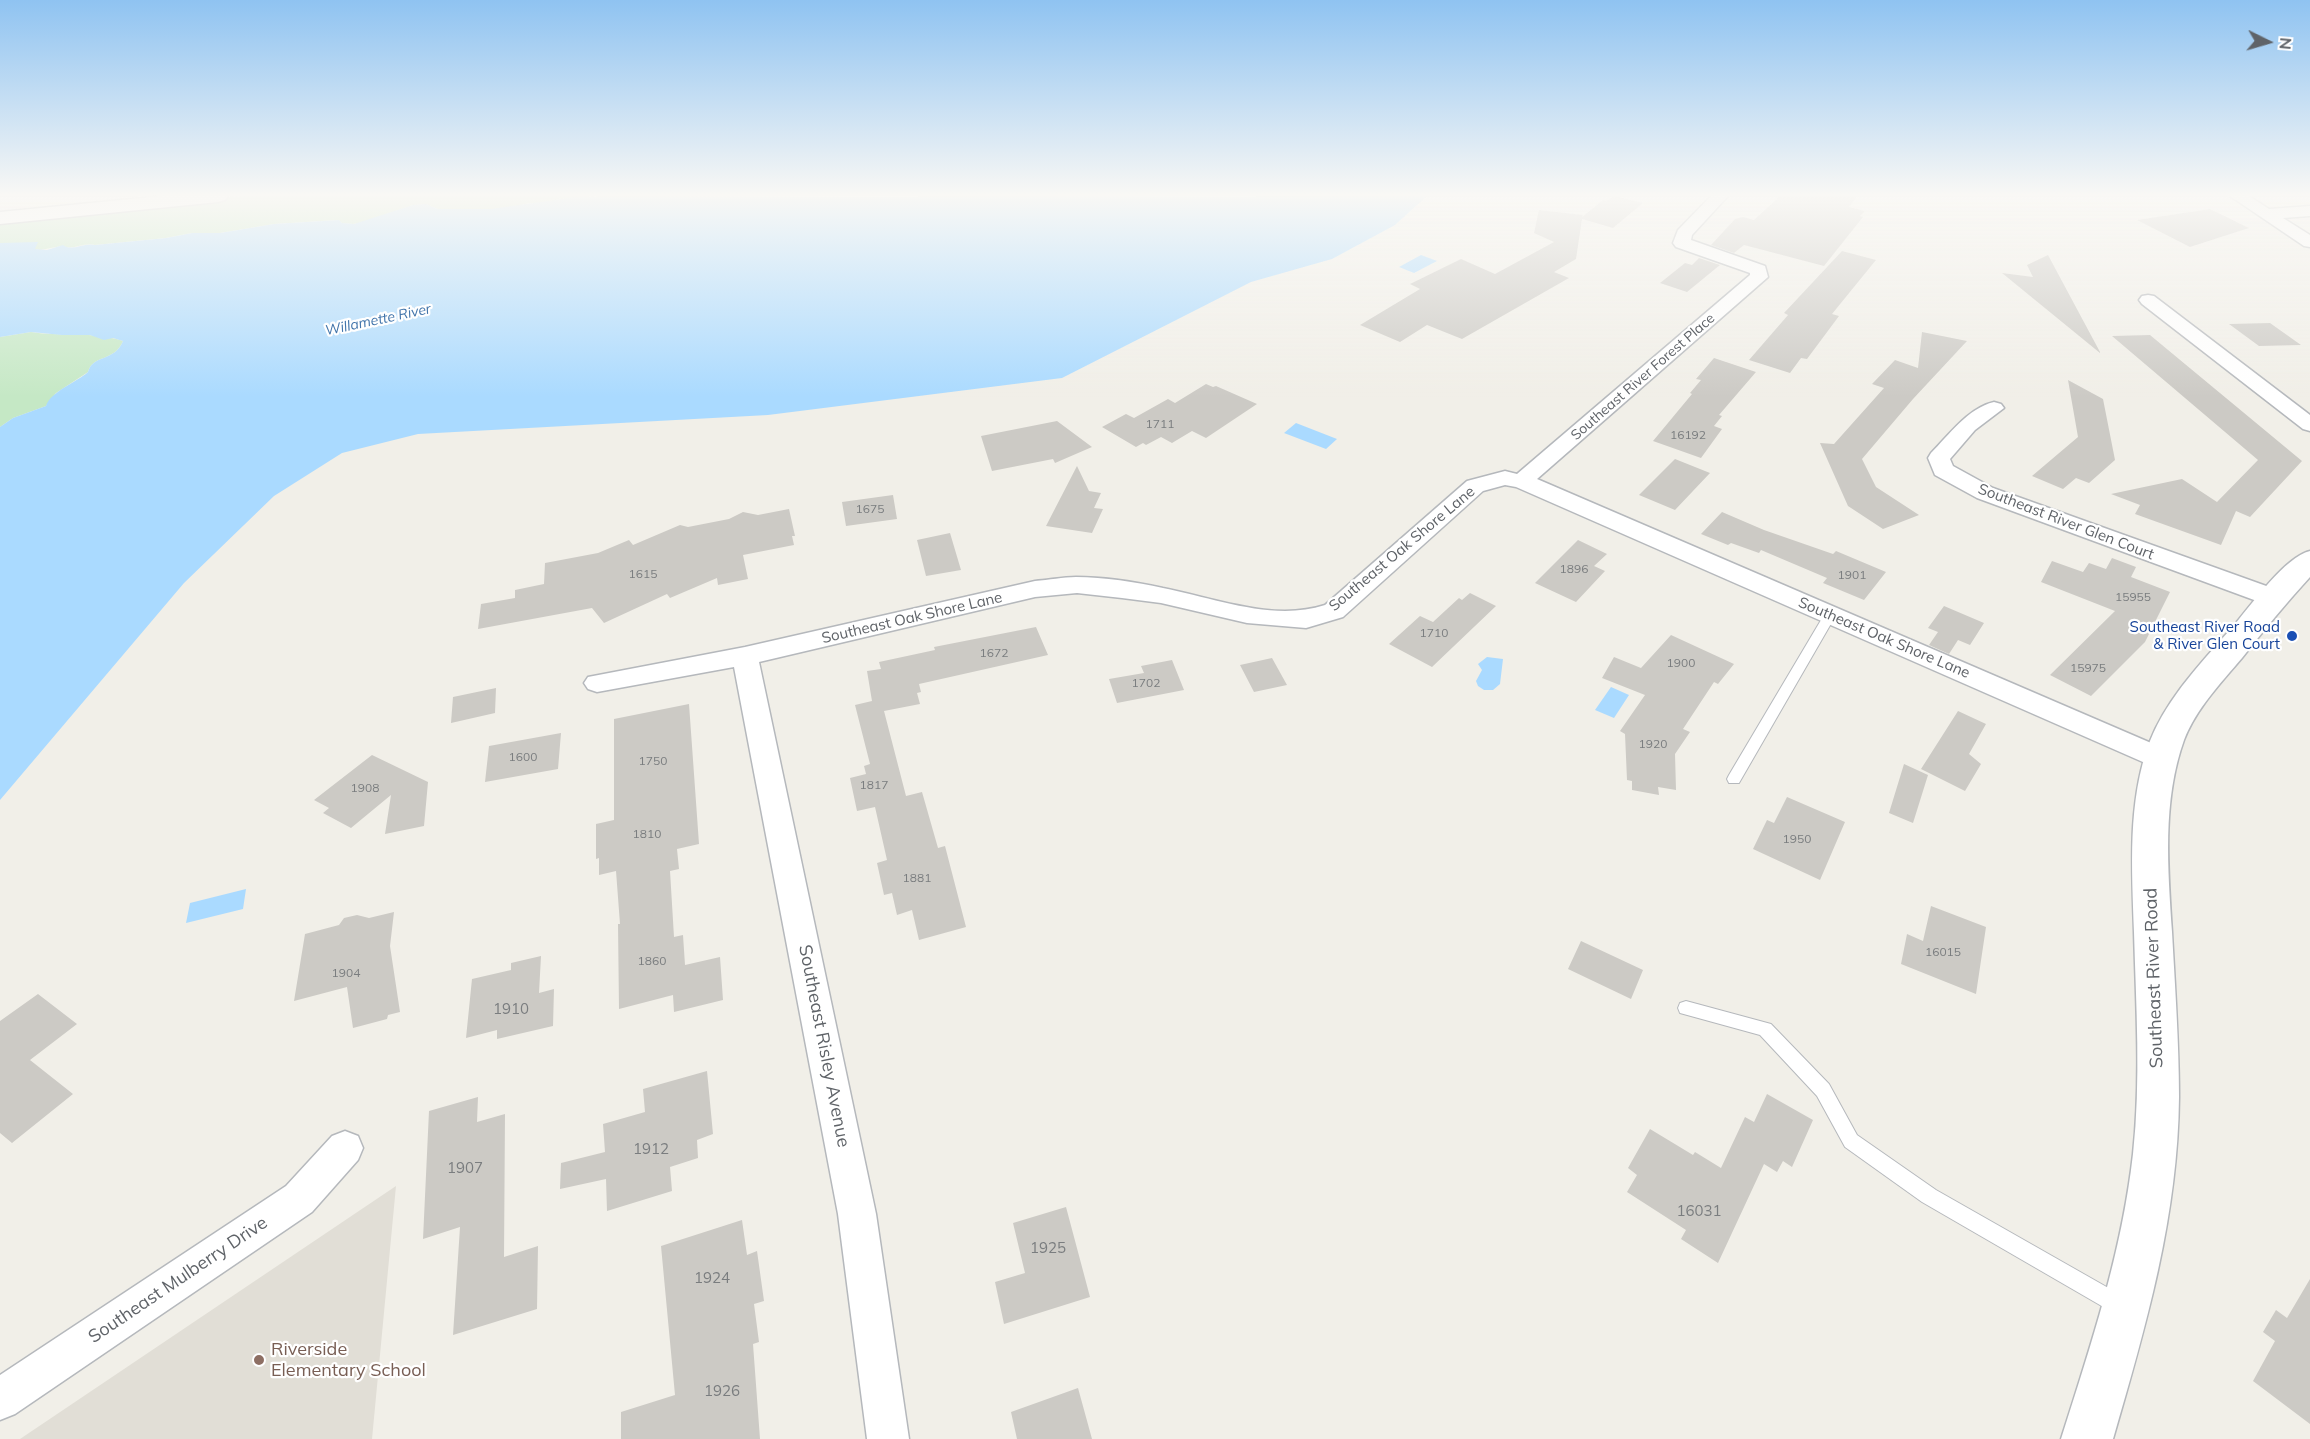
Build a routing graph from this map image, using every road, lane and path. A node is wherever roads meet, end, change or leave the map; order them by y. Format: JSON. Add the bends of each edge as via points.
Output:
{"nodes":[{"id":1,"x":1744,"y":263,"type":"edge"},
{"id":2,"x":2148,"y":300,"type":"dead end"},
{"id":3,"x":1994,"y":408,"type":"dead end"},
{"id":4,"x":2310,"y":425,"type":"edge"},
{"id":5,"x":1521,"y":481,"type":"junction"},
{"id":6,"x":2310,"y":560,"type":"edge"},
{"id":7,"x":2274,"y":598,"type":"junction"},
{"id":8,"x":1830,"y":615,"type":"junction"},
{"id":9,"x":745,"y":656,"type":"junction"},
{"id":10,"x":597,"y":683,"type":"dead end"},
{"id":11,"x":2162,"y":759,"type":"junction"},
{"id":12,"x":1734,"y":778,"type":"dead end"},
{"id":13,"x":1686,"y":1008,"type":"dead end"},
{"id":14,"x":345,"y":1148,"type":"dead end"},
{"id":15,"x":2126,"y":1310,"type":"junction"},
{"id":16,"x":0,"y":1399,"type":"edge"},
{"id":17,"x":888,"y":1439,"type":"edge"},
{"id":18,"x":2087,"y":1439,"type":"edge"}],
"edges":[{"from":1,"to":5,"type":"street","name":"Southeast River Forest Place","via":[[1759,270],[1759,277]]},
{"from":2,"to":4,"type":"street"},
{"from":3,"to":7,"type":"street","name":"Southeast River Glen Court","via":[[1968,426],[1939,458],[1943,470],[1985,493]]},
{"from":5,"to":8,"type":"street","name":"Southeast Oak Shore Lane"},
{"from":5,"to":9,"type":"street","name":"Southeast Oak Shore Lane","via":[[1505,478],[1475,486],[1334,611],[1306,620],[1247,615],[1161,595],[1077,585],[1035,589]]},
{"from":6,"to":7,"type":"street","name":"Southeast River Road"},
{"from":7,"to":11,"type":"street","name":"Southeast River Road","via":[[2188,704],[2168,739]]},
{"from":8,"to":11,"type":"street","name":"Southeast Oak Shore Lane"},
{"from":8,"to":12,"type":"lane"},
{"from":9,"to":10,"type":"street","name":"Southeast Oak Shore Lane"},
{"from":9,"to":17,"type":"street","name":"Southeast Risley Avenue","via":[[857,1214]]},
{"from":11,"to":15,"type":"street","name":"Southeast River Road","via":[[2150,873],[2156,1037],[2155,1152],[2147,1222]]},
{"from":13,"to":15,"type":"lane","via":[[1765,1029],[1823,1089],[1851,1141],[1929,1196]]},
{"from":14,"to":16,"type":"street","name":"Southeast Mulberry Drive","via":[[299,1199]]},
{"from":15,"to":18,"type":"street","name":"Southeast River Road"}]}
